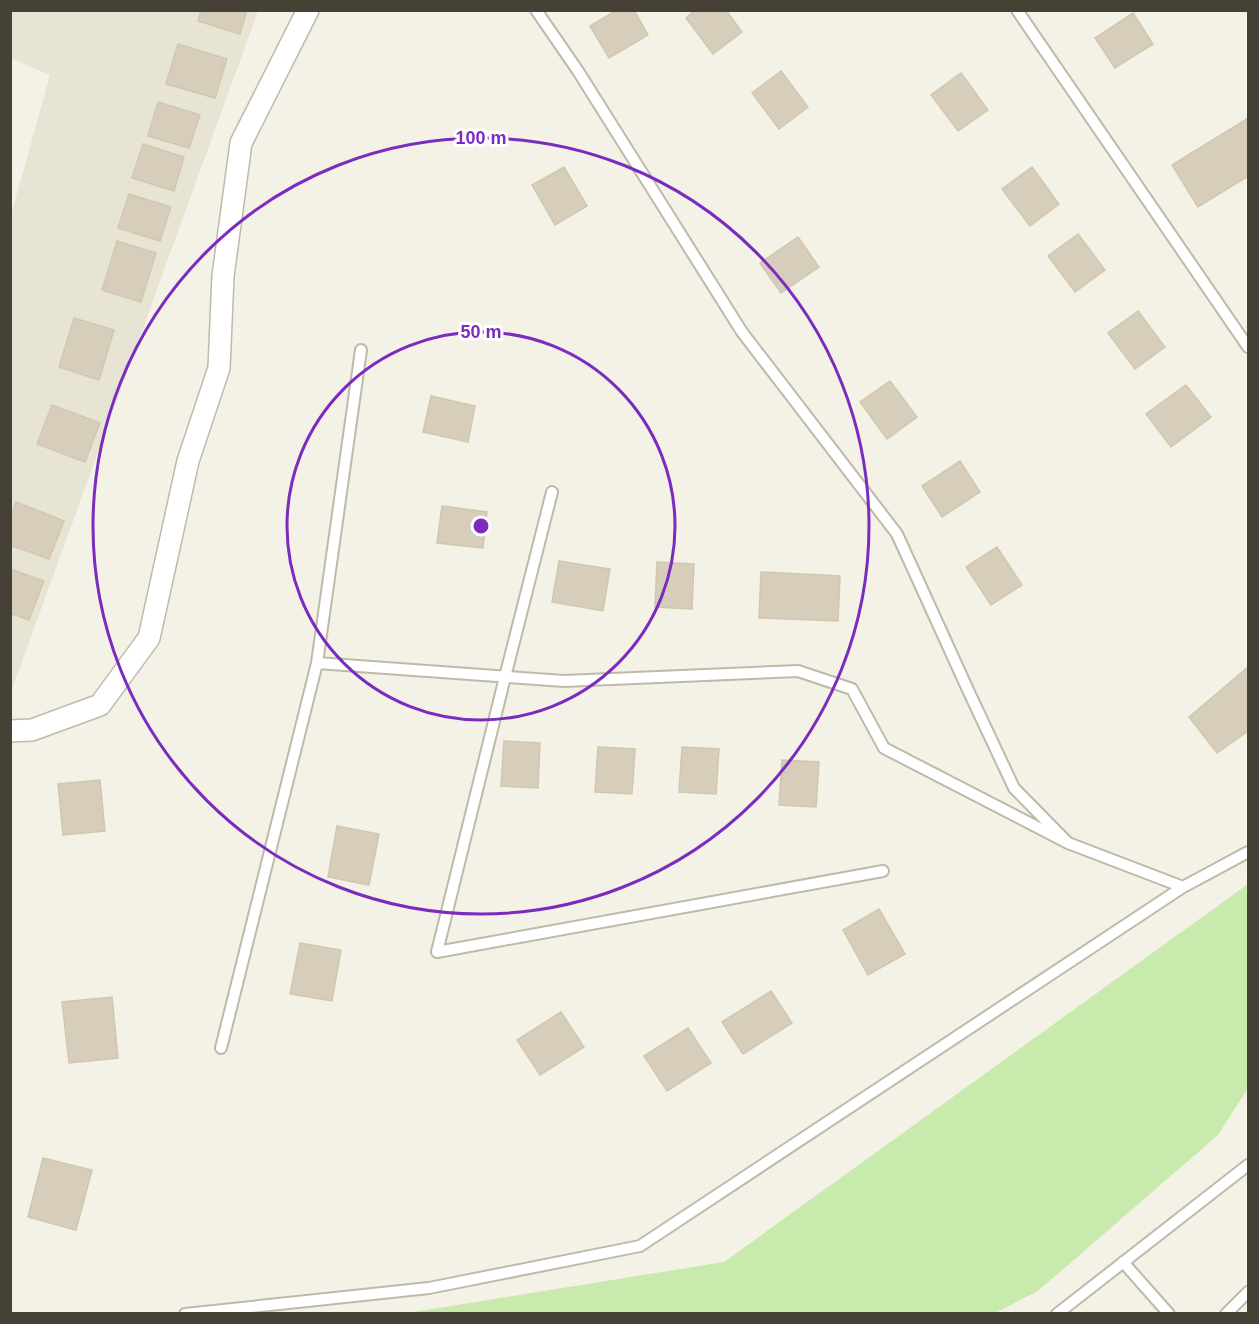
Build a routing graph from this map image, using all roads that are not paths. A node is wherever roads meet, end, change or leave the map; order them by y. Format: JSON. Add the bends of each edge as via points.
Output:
{"nodes":[{"id":1,"x":308,"y":10,"type":"edge"},
{"id":2,"x":536,"y":10,"type":"edge"},
{"id":3,"x":1017,"y":10,"type":"edge"},
{"id":4,"x":1248,"y":347,"type":"edge"},
{"id":5,"x":361,"y":350,"type":"dead end"},
{"id":6,"x":552,"y":492,"type":"dead end"},
{"id":7,"x":317,"y":663,"type":"junction"},
{"id":8,"x":505,"y":677,"type":"junction"},
{"id":9,"x":10,"y":731,"type":"edge"},
{"id":10,"x":1068,"y":843,"type":"junction"},
{"id":11,"x":1248,"y":852,"type":"edge"},
{"id":12,"x":883,"y":871,"type":"dead end"},
{"id":13,"x":1183,"y":887,"type":"junction"},
{"id":14,"x":221,"y":1048,"type":"dead end"},
{"id":15,"x":1248,"y":1165,"type":"edge"},
{"id":16,"x":1123,"y":1262,"type":"junction"},
{"id":17,"x":1248,"y":1292,"type":"edge"},
{"id":18,"x":185,"y":1314,"type":"edge"},
{"id":19,"x":1056,"y":1314,"type":"edge"},
{"id":20,"x":1169,"y":1314,"type":"edge"},
{"id":21,"x":1226,"y":1314,"type":"edge"}],
"edges":[{"from":1,"to":9,"type":"street","via":[[241,143],[223,276],[219,368],[188,461],[149,638],[100,705],[32,730]]},
{"from":2,"to":10,"type":"lane","via":[[742,332],[897,534],[1014,788]]},
{"from":3,"to":4,"type":"lane"},
{"from":5,"to":7,"type":"lane"},
{"from":6,"to":8,"type":"lane"},
{"from":7,"to":8,"type":"lane"},
{"from":7,"to":14,"type":"lane"},
{"from":8,"to":10,"type":"lane","via":[[564,681],[798,671],[852,689],[884,748]]},
{"from":8,"to":12,"type":"lane","via":[[437,952]]},
{"from":10,"to":13,"type":"lane"},
{"from":11,"to":13,"type":"lane"},
{"from":13,"to":18,"type":"lane","via":[[640,1246],[429,1288]]},
{"from":15,"to":16,"type":"lane"},
{"from":16,"to":19,"type":"lane"},
{"from":16,"to":20,"type":"lane"},
{"from":17,"to":21,"type":"lane"}]}
